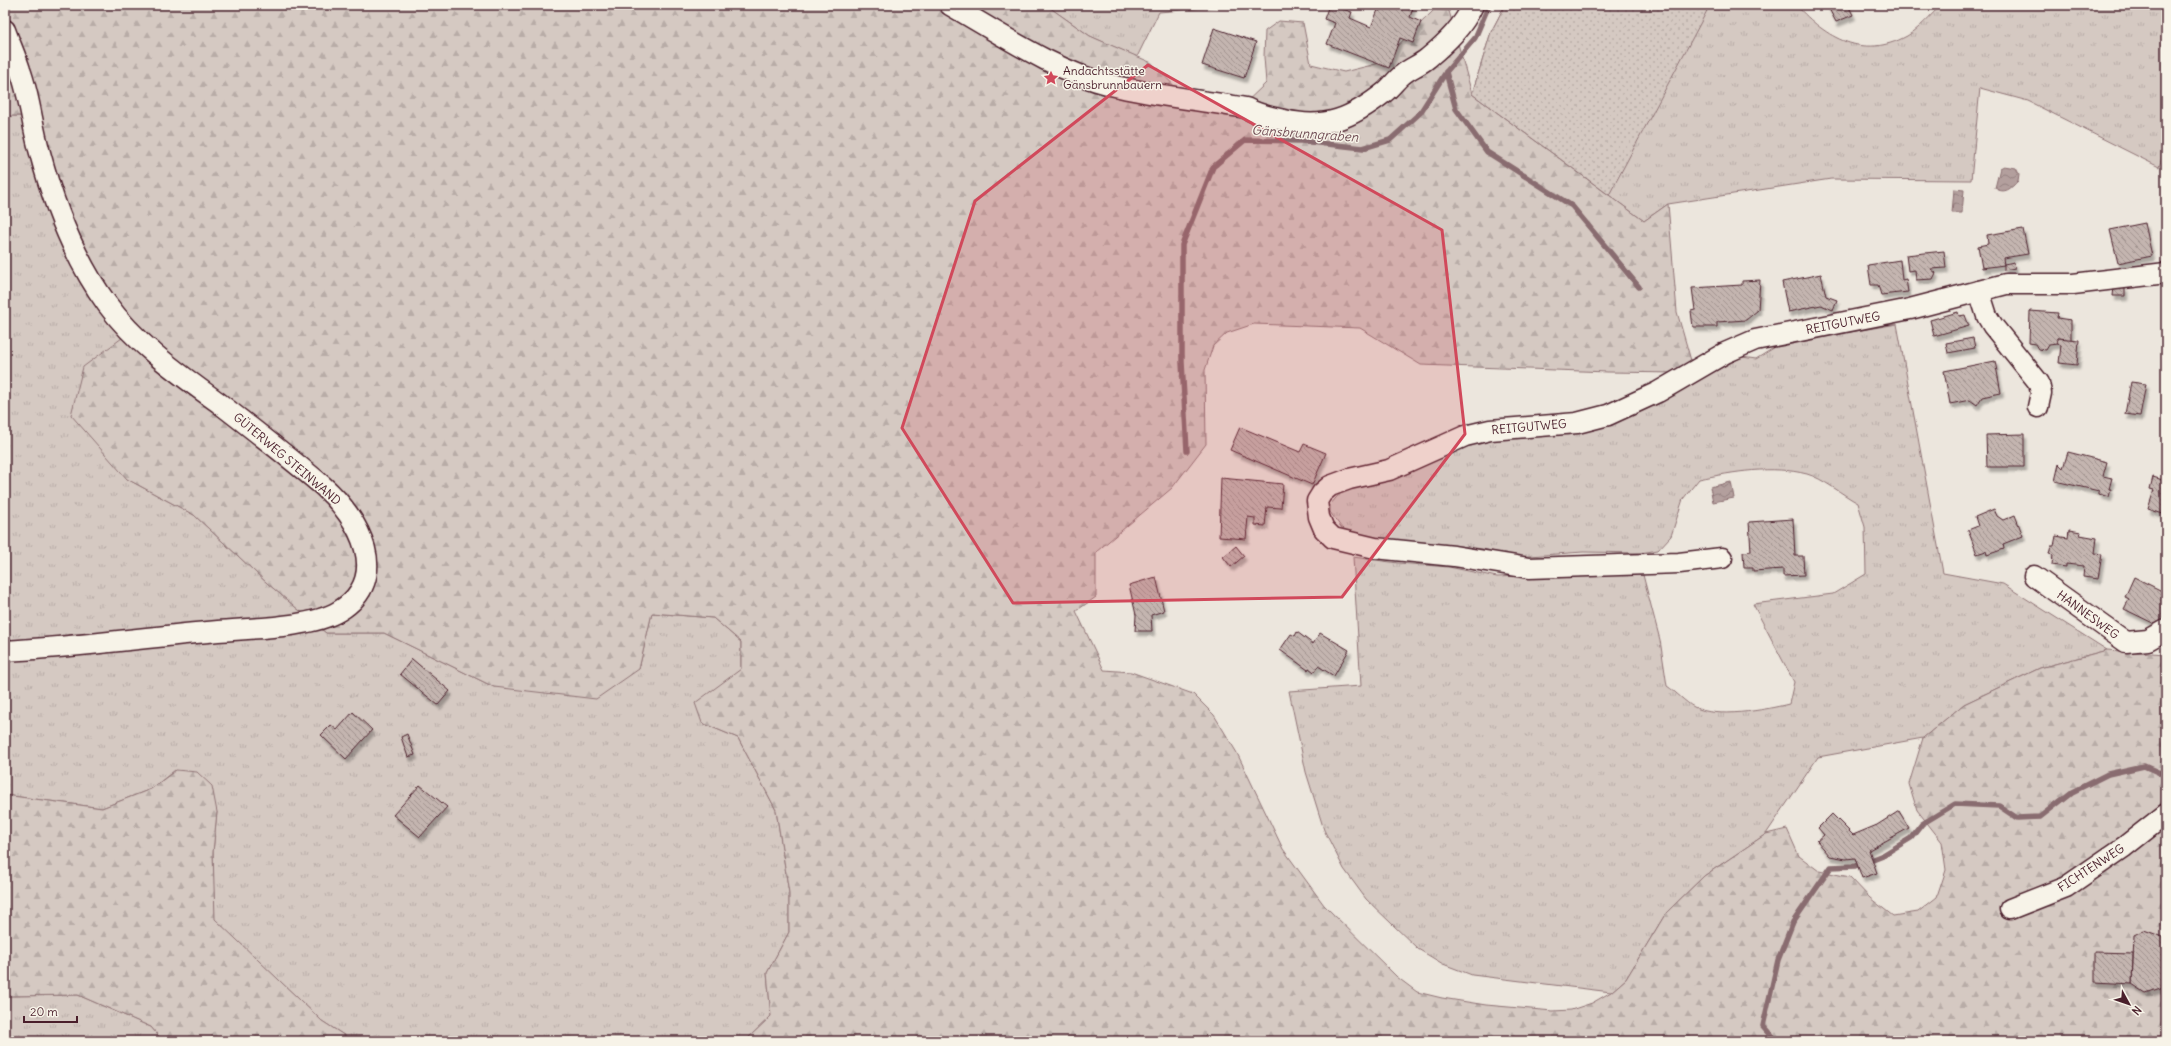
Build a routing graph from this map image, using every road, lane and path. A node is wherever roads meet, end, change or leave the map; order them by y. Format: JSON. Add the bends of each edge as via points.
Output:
{"nodes":[{"id":1,"x":950,"y":5,"type":"edge"},
{"id":2,"x":1473,"y":5,"type":"edge"},
{"id":3,"x":5,"y":30,"type":"edge"},
{"id":4,"x":2166,"y":273,"type":"edge"},
{"id":5,"x":1979,"y":291,"type":"junction"},
{"id":6,"x":2038,"y":407,"type":"dead end"},
{"id":7,"x":1722,"y":558,"type":"dead end"},
{"id":8,"x":2034,"y":576,"type":"dead end"},
{"id":9,"x":2166,"y":630,"type":"edge"},
{"id":10,"x":5,"y":651,"type":"edge"},
{"id":11,"x":2166,"y":814,"type":"edge"},
{"id":12,"x":2010,"y":909,"type":"dead end"}],
"edges":[{"from":1,"to":2,"type":"street","via":[[1042,57],[1091,78],[1131,89],[1246,108],[1256,114],[1296,123],[1321,124],[1334,122],[1358,112],[1402,75],[1427,59],[1449,40]]},
{"from":3,"to":10,"type":"street","name":"GÜTERWEG STEINWAND","via":[[21,71],[40,154],[60,218],[87,272],[106,302],[141,344],[246,423],[338,501],[358,528],[367,569],[364,584],[351,602],[336,612],[306,622]]},
{"from":4,"to":5,"type":"street","name":"REITGUTWEG","via":[[2073,284],[2018,282]]},
{"from":5,"to":6,"type":"street","via":[[1991,323],[2038,383],[2041,398]]},
{"from":5,"to":7,"type":"street","name":"REITGUTWEG","via":[[1897,312],[1755,340],[1725,353],[1658,392],[1608,415],[1577,423],[1490,430],[1465,436],[1389,470],[1348,479],[1330,486],[1320,495],[1316,506],[1324,529],[1336,540],[1501,565],[1529,568],[1685,563]]},
{"from":8,"to":9,"type":"street","name":"HANNESWEG","via":[[2126,642],[2148,640]]},
{"from":11,"to":12,"type":"street","name":"FICHTENWEG","via":[[2066,887]]}]}
